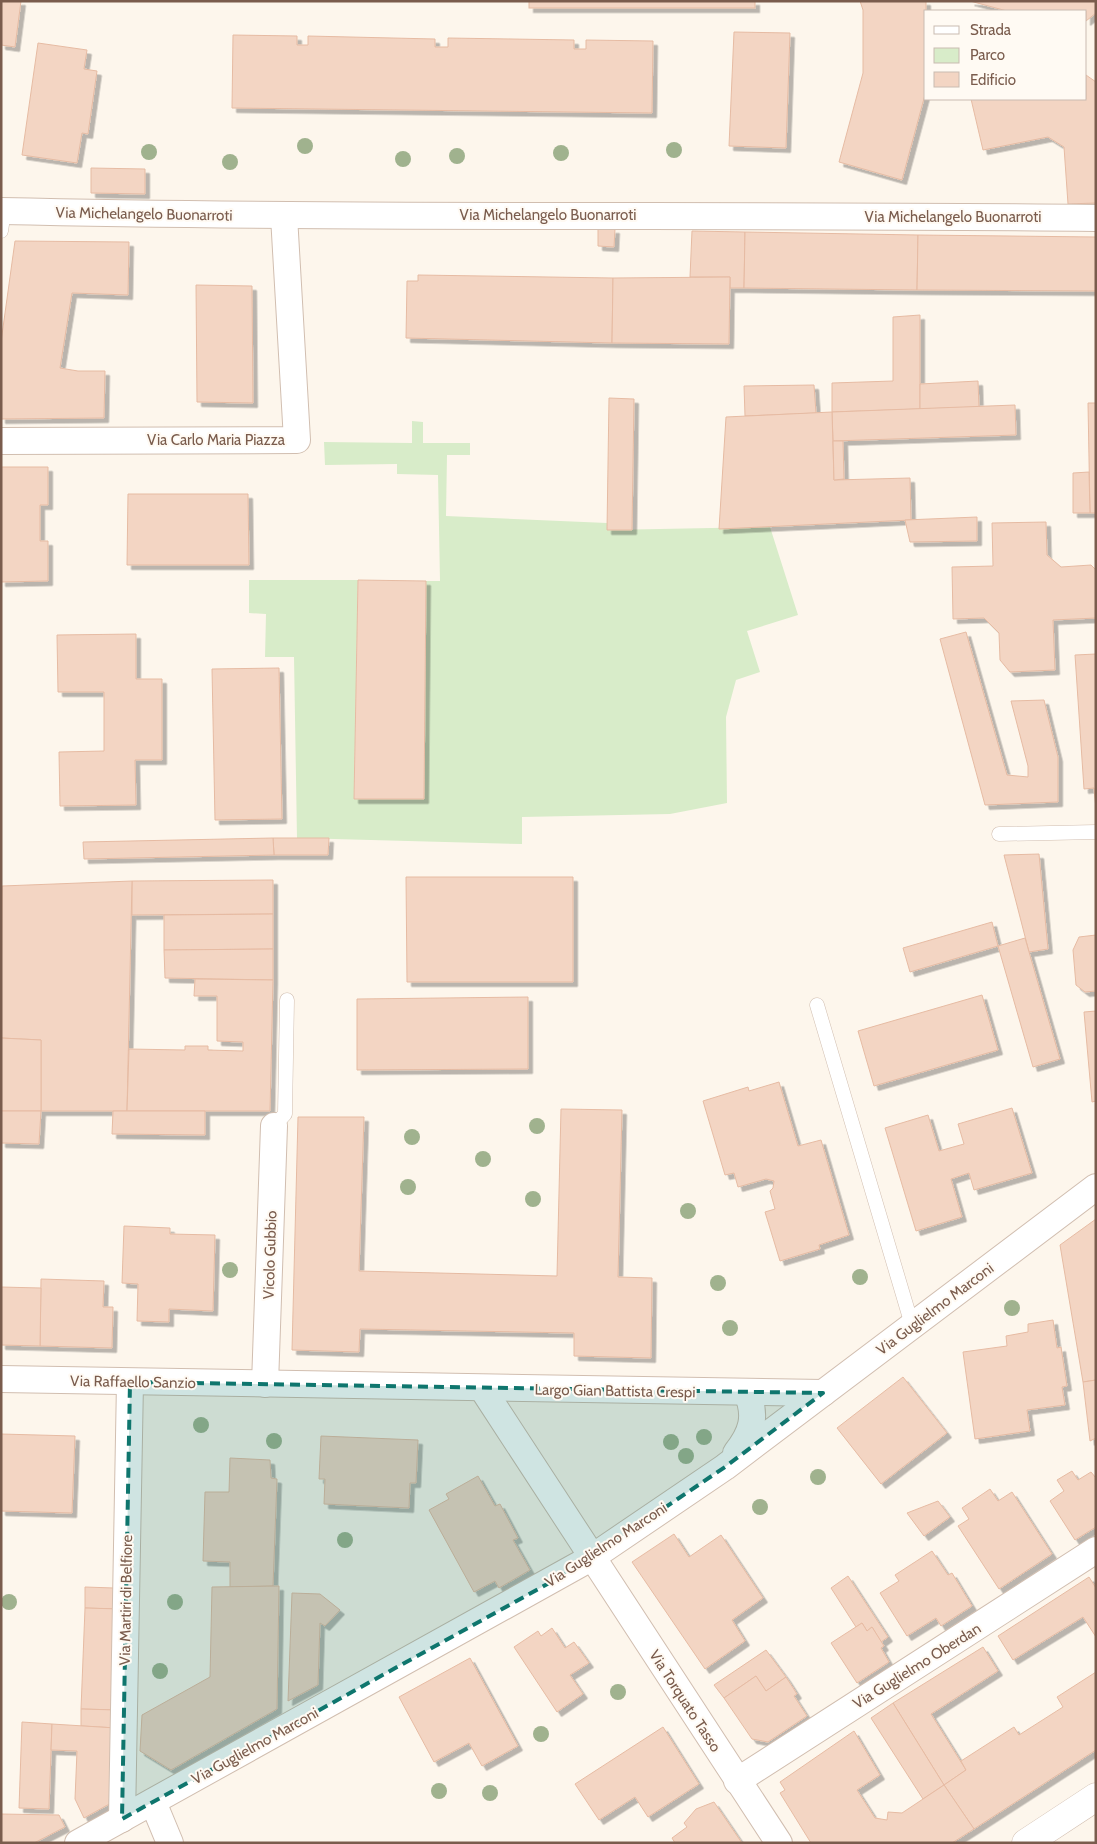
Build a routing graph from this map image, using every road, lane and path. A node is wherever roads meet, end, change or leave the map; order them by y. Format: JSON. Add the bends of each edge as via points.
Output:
{"nodes":[{"id":1,"x":284,"y":216,"type":"junction"},
{"id":2,"x":2,"y":218,"type":"edge"},
{"id":3,"x":1096,"y":218,"type":"edge"},
{"id":4,"x":1,"y":441,"type":"edge"},
{"id":5,"x":1096,"y":832,"type":"edge"},
{"id":6,"x":999,"y":834,"type":"dead end"},
{"id":7,"x":287,"y":1000,"type":"dead end"},
{"id":8,"x":816,"y":1005,"type":"dead end"},
{"id":9,"x":274,"y":1126,"type":"joint"},
{"id":10,"x":1096,"y":1187,"type":"edge"},
{"id":11,"x":912,"y":1325,"type":"junction"},
{"id":12,"x":1,"y":1378,"type":"edge"},
{"id":13,"x":130,"y":1382,"type":"junction"},
{"id":14,"x":265,"y":1384,"type":"junction"},
{"id":15,"x":482,"y":1388,"type":"junction"},
{"id":16,"x":747,"y":1393,"type":"junction"},
{"id":17,"x":823,"y":1393,"type":"junction"},
{"id":18,"x":724,"y":1466,"type":"junction"},
{"id":19,"x":1096,"y":1550,"type":"edge"},
{"id":20,"x":591,"y":1558,"type":"junction"},
{"id":21,"x":737,"y":1781,"type":"junction"},
{"id":22,"x":1096,"y":1797,"type":"edge"},
{"id":23,"x":153,"y":1802,"type":"junction"},
{"id":24,"x":122,"y":1819,"type":"junction"},
{"id":25,"x":78,"y":1843,"type":"edge"},
{"id":26,"x":170,"y":1843,"type":"edge"},
{"id":27,"x":779,"y":1843,"type":"edge"},
{"id":28,"x":1026,"y":1843,"type":"edge"}],
"edges":[{"from":1,"to":2,"type":"street","name":"Via Michelangelo Buonarroti"},
{"from":1,"to":3,"type":"street","name":"Via Michelangelo Buonarroti"},
{"from":1,"to":4,"type":"street","name":"Via Carlo Maria Piazza","via":[[297,440]]},
{"from":5,"to":6,"type":"lane"},
{"from":7,"to":9,"type":"lane","via":[[285,1114]]},
{"from":8,"to":11,"type":"lane"},
{"from":9,"to":14,"type":"street","name":"Vicolo Gubbio"},
{"from":10,"to":11,"type":"street","name":"Via Guglielmo Marconi"},
{"from":11,"to":17,"type":"street","name":"Via Guglielmo Marconi"},
{"from":12,"to":13,"type":"street","name":"Via Raffaello Sanzio"},
{"from":13,"to":14,"type":"street","name":"Via Raffaello Sanzio"},
{"from":13,"to":24,"type":"street","name":"Via Martiri di Belfiore"},
{"from":14,"to":15,"type":"street","name":"Largo Gian Battista Crespi"},
{"from":15,"to":16,"type":"street","name":"Largo Gian Battista Crespi"},
{"from":15,"to":20,"type":"street"},
{"from":16,"to":17,"type":"street","name":"Largo Gian Battista Crespi"},
{"from":16,"to":18,"type":"street","via":[[753,1406],[752,1427]]},
{"from":17,"to":18,"type":"street","name":"Via Guglielmo Marconi"},
{"from":18,"to":20,"type":"street","name":"Via Guglielmo Marconi"},
{"from":19,"to":21,"type":"street","name":"Via Guglielmo Oberdan"},
{"from":20,"to":21,"type":"street","name":"Via Torquato Tasso"},
{"from":20,"to":23,"type":"street","name":"Via Guglielmo Marconi"},
{"from":21,"to":27,"type":"street","name":"Via Torquato Tasso"},
{"from":22,"to":28,"type":"street"},
{"from":23,"to":24,"type":"street","name":"Via Guglielmo Marconi"},
{"from":23,"to":26,"type":"street"},
{"from":24,"to":25,"type":"street","name":"Via Guglielmo Marconi"}]}
